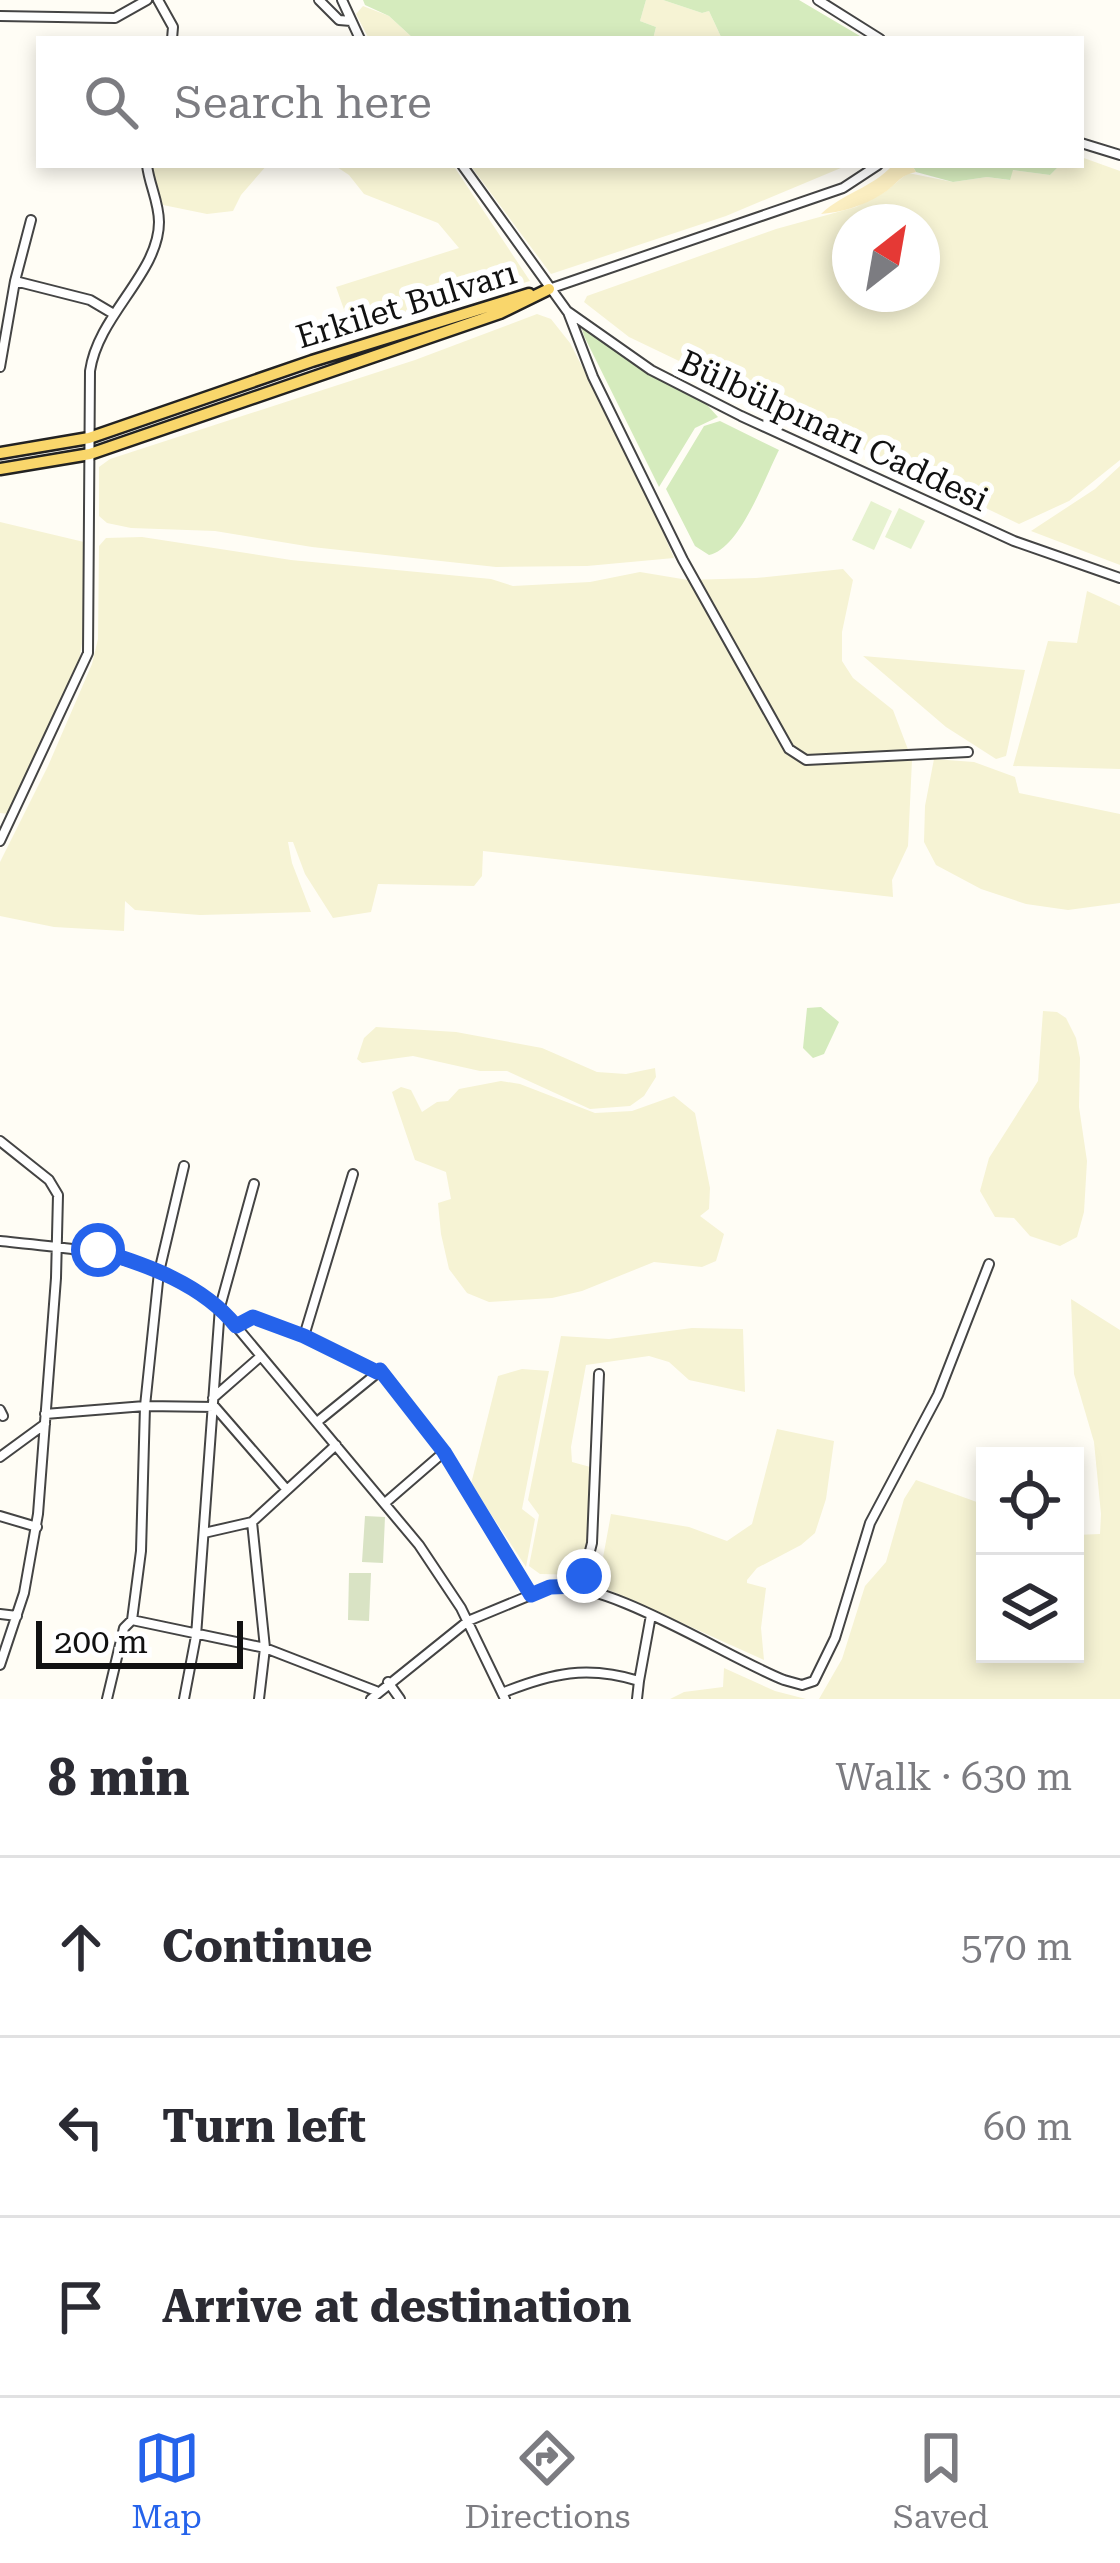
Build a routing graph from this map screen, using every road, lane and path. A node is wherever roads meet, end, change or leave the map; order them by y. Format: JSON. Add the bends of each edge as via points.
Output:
{"nodes":[{"id":1,"x":147,"y":0,"type":"edge"},
{"id":2,"x":158,"y":0,"type":"edge"},
{"id":3,"x":319,"y":0,"type":"edge"},
{"id":4,"x":342,"y":0,"type":"edge"},
{"id":5,"x":818,"y":0,"type":"edge"},
{"id":6,"x":0,"y":16,"type":"edge"},
{"id":7,"x":352,"y":21,"type":"junction"},
{"id":8,"x":172,"y":36,"type":"edge"},
{"id":9,"x":359,"y":36,"type":"edge"},
{"id":10,"x":875,"y":36,"type":"edge"},
{"id":11,"x":1084,"y":143,"type":"edge"},
{"id":12,"x":1120,"y":155,"type":"edge"},
{"id":13,"x":148,"y":168,"type":"edge"},
{"id":14,"x":464,"y":168,"type":"edge"},
{"id":15,"x":873,"y":168,"type":"edge"},
{"id":16,"x":31,"y":220,"type":"dead end"},
{"id":17,"x":15,"y":281,"type":"junction"},
{"id":18,"x":549,"y":289,"type":"junction"},
{"id":19,"x":568,"y":311,"type":"junction"},
{"id":20,"x":112,"y":313,"type":"junction"},
{"id":21,"x":0,"y":367,"type":"edge"},
{"id":22,"x":89,"y":438,"type":"junction"},
{"id":23,"x":0,"y":453,"type":"edge"},
{"id":24,"x":89,"y":454,"type":"junction"},
{"id":25,"x":0,"y":469,"type":"edge"},
{"id":26,"x":1120,"y":578,"type":"edge"},
{"id":27,"x":968,"y":752,"type":"dead end"},
{"id":28,"x":0,"y":841,"type":"edge"},
{"id":29,"x":0,"y":1141,"type":"edge"},
{"id":30,"x":184,"y":1166,"type":"dead end"},
{"id":31,"x":353,"y":1174,"type":"dead end"},
{"id":32,"x":254,"y":1184,"type":"dead end"},
{"id":33,"x":0,"y":1240,"type":"edge"},
{"id":34,"x":58,"y":1246,"type":"junction"},
{"id":35,"x":989,"y":1264,"type":"dead end"},
{"id":36,"x":158,"y":1273,"type":"junction"},
{"id":37,"x":220,"y":1307,"type":"junction"},
{"id":38,"x":236,"y":1326,"type":"junction"},
{"id":39,"x":304,"y":1336,"type":"junction"},
{"id":40,"x":261,"y":1356,"type":"junction"},
{"id":41,"x":377,"y":1372,"type":"junction"},
{"id":42,"x":599,"y":1374,"type":"dead end"},
{"id":43,"x":213,"y":1402,"type":"junction"},
{"id":44,"x":145,"y":1406,"type":"junction"},
{"id":45,"x":45,"y":1419,"type":"junction"},
{"id":46,"x":317,"y":1422,"type":"junction"},
{"id":47,"x":336,"y":1444,"type":"junction"},
{"id":48,"x":444,"y":1452,"type":"junction"},
{"id":49,"x":0,"y":1457,"type":"edge"},
{"id":50,"x":287,"y":1490,"type":"junction"},
{"id":51,"x":385,"y":1503,"type":"junction"},
{"id":52,"x":0,"y":1516,"type":"edge"},
{"id":53,"x":253,"y":1522,"type":"junction"},
{"id":54,"x":37,"y":1527,"type":"junction"},
{"id":55,"x":204,"y":1533,"type":"junction"},
{"id":56,"x":581,"y":1586,"type":"junction"},
{"id":57,"x":531,"y":1595,"type":"junction"},
{"id":58,"x":0,"y":1614,"type":"edge"},
{"id":59,"x":651,"y":1615,"type":"junction"},
{"id":60,"x":17,"y":1616,"type":"junction"},
{"id":61,"x":132,"y":1620,"type":"junction"},
{"id":62,"x":468,"y":1621,"type":"junction"},
{"id":63,"x":196,"y":1636,"type":"junction"},
{"id":64,"x":265,"y":1648,"type":"junction"},
{"id":65,"x":0,"y":1665,"type":"edge"},
{"id":66,"x":388,"y":1682,"type":"junction"},
{"id":67,"x":639,"y":1682,"type":"junction"},
{"id":68,"x":802,"y":1685,"type":"junction"},
{"id":69,"x":374,"y":1695,"type":"edge"},
{"id":70,"x":504,"y":1696,"type":"edge"},
{"id":71,"x":107,"y":1699,"type":"edge"},
{"id":72,"x":184,"y":1699,"type":"edge"},
{"id":73,"x":259,"y":1699,"type":"edge"},
{"id":74,"x":400,"y":1699,"type":"edge"},
{"id":75,"x":638,"y":1699,"type":"edge"},
{"id":76,"x":800,"y":1699,"type":"edge"}],
"edges":[{"from":1,"to":6,"type":"street","via":[[118,18]]},
{"from":2,"to":8,"type":"street"},
{"from":3,"to":7,"type":"street","via":[[339,20]]},
{"from":4,"to":7,"type":"street"},
{"from":5,"to":10,"type":"street"},
{"from":7,"to":9,"type":"street"},
{"from":11,"to":12,"type":"street"},
{"from":13,"to":20,"type":"street","via":[[158,236]]},
{"from":14,"to":18,"type":"street","name":"Bülbülpınarı Caddesi"},
{"from":15,"to":18,"type":"street","via":[[843,188]]},
{"from":16,"to":17,"type":"street"},
{"from":17,"to":20,"type":"street"},
{"from":17,"to":21,"type":"street"},
{"from":18,"to":19,"type":"street","name":"Bülbülpınarı Caddesi"},
{"from":18,"to":22,"type":"main road","name":"Erkilet Bulvarı"},
{"from":18,"to":24,"type":"main road","name":"Erkilet Bulvarı","via":[[500,313]]},
{"from":19,"to":26,"type":"street","name":"Bülbülpınarı Caddesi","via":[[651,370],[729,410],[1014,542]]},
{"from":19,"to":27,"type":"street","via":[[683,560],[789,749],[806,760]]},
{"from":20,"to":22,"type":"street","via":[[92,362]]},
{"from":22,"to":23,"type":"main road","name":"Erkilet Bulvarı"},
{"from":22,"to":24,"type":"street"},
{"from":24,"to":25,"type":"main road","name":"Erkilet Bulvarı"},
{"from":24,"to":28,"type":"street","via":[[86,660]]},
{"from":29,"to":34,"type":"street","via":[[54,1186]]},
{"from":30,"to":36,"type":"street"},
{"from":31,"to":39,"type":"street"},
{"from":32,"to":37,"type":"street"},
{"from":33,"to":34,"type":"street"},
{"from":34,"to":36,"type":"street","via":[[98,1250]]},
{"from":34,"to":45,"type":"street"},
{"from":35,"to":68,"type":"street","via":[[938,1395],[870,1523],[825,1662]]},
{"from":36,"to":37,"type":"street"},
{"from":36,"to":44,"type":"street"},
{"from":37,"to":38,"type":"street"},
{"from":37,"to":43,"type":"street"},
{"from":38,"to":39,"type":"street","via":[[253,1317]]},
{"from":38,"to":40,"type":"street"},
{"from":39,"to":41,"type":"street"},
{"from":40,"to":43,"type":"street"},
{"from":40,"to":46,"type":"street"},
{"from":41,"to":46,"type":"street"},
{"from":41,"to":48,"type":"street"},
{"from":42,"to":56,"type":"street","via":[[592,1543]]},
{"from":43,"to":44,"type":"street"},
{"from":43,"to":50,"type":"street"},
{"from":43,"to":55,"type":"street"},
{"from":44,"to":45,"type":"street"},
{"from":44,"to":61,"type":"street"},
{"from":45,"to":49,"type":"street"},
{"from":45,"to":54,"type":"street"},
{"from":46,"to":47,"type":"street"},
{"from":47,"to":50,"type":"street"},
{"from":47,"to":51,"type":"street"},
{"from":48,"to":51,"type":"street"},
{"from":48,"to":57,"type":"street"},
{"from":50,"to":53,"type":"street"},
{"from":51,"to":62,"type":"street"},
{"from":52,"to":54,"type":"street"},
{"from":53,"to":55,"type":"street"},
{"from":53,"to":64,"type":"street"},
{"from":54,"to":60,"type":"street"},
{"from":55,"to":63,"type":"street"},
{"from":56,"to":57,"type":"street"},
{"from":56,"to":59,"type":"street"},
{"from":57,"to":62,"type":"street"},
{"from":58,"to":60,"type":"street"},
{"from":59,"to":67,"type":"street"},
{"from":59,"to":68,"type":"street"},
{"from":60,"to":65,"type":"street"},
{"from":61,"to":63,"type":"street"},
{"from":61,"to":71,"type":"street"},
{"from":62,"to":66,"type":"street"},
{"from":62,"to":70,"type":"street"},
{"from":63,"to":64,"type":"street"},
{"from":63,"to":72,"type":"street"},
{"from":64,"to":69,"type":"street"},
{"from":64,"to":73,"type":"street"},
{"from":66,"to":69,"type":"street"},
{"from":66,"to":74,"type":"street"},
{"from":67,"to":70,"type":"street","via":[[572,1670]]},
{"from":67,"to":75,"type":"street"},
{"from":68,"to":76,"type":"street"}]}
